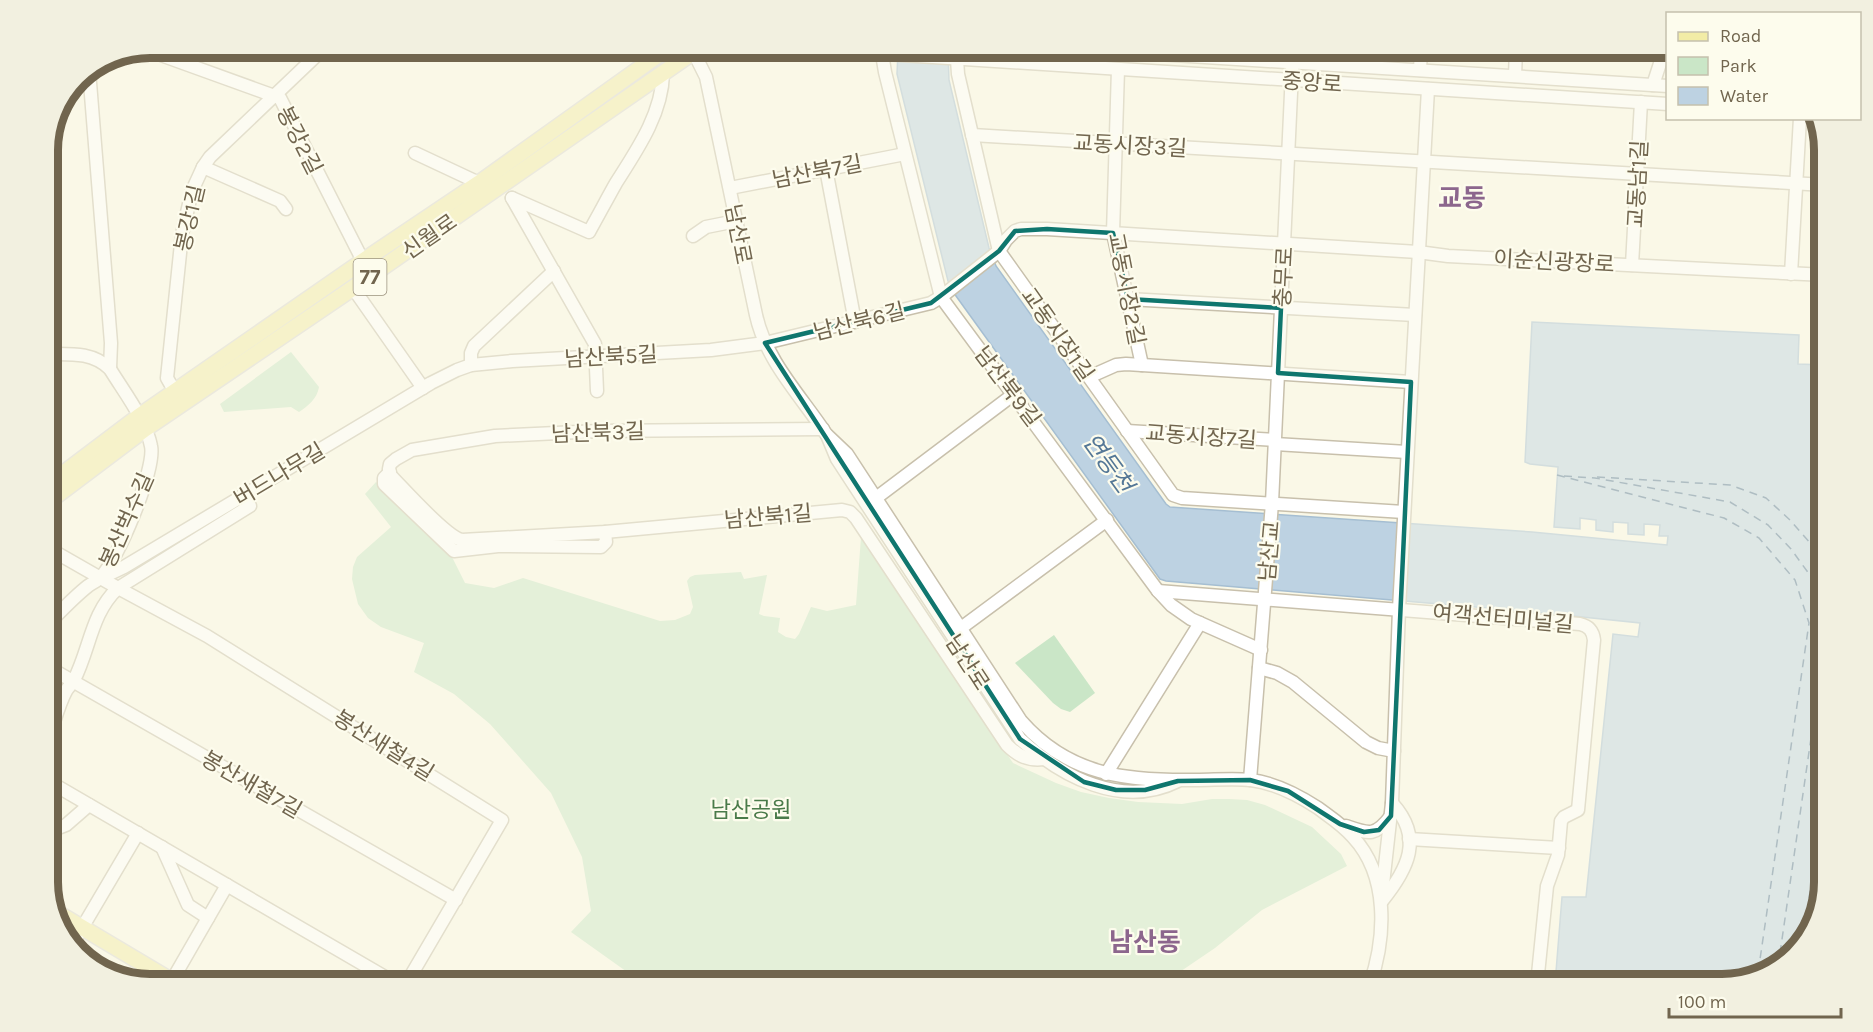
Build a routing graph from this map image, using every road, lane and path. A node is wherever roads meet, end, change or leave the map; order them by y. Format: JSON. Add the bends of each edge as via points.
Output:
{"nodes":[{"id":1,"x":169,"y":58,"type":"edge"},
{"id":2,"x":314,"y":58,"type":"edge"},
{"id":3,"x":654,"y":58,"type":"edge"},
{"id":4,"x":686,"y":58,"type":"edge"},
{"id":5,"x":696,"y":58,"type":"edge"},
{"id":6,"x":888,"y":58,"type":"edge"},
{"id":7,"x":940,"y":58,"type":"edge"},
{"id":8,"x":1293,"y":58,"type":"edge"},
{"id":9,"x":1311,"y":58,"type":"edge"},
{"id":10,"x":1421,"y":58,"type":"edge"},
{"id":11,"x":1516,"y":58,"type":"edge"},
{"id":12,"x":1662,"y":58,"type":"edge"},
{"id":13,"x":957,"y":59,"type":"junction"},
{"id":14,"x":1118,"y":69,"type":"junction"},
{"id":15,"x":1420,"y":70,"type":"junction"},
{"id":16,"x":663,"y":74,"type":"junction"},
{"id":17,"x":1515,"y":76,"type":"junction"},
{"id":18,"x":1292,"y":80,"type":"junction"},
{"id":19,"x":90,"y":81,"type":"edge"},
{"id":20,"x":1653,"y":85,"type":"junction"},
{"id":21,"x":1666,"y":86,"type":"edge"},
{"id":22,"x":1428,"y":89,"type":"junction"},
{"id":23,"x":275,"y":96,"type":"junction"},
{"id":24,"x":1641,"y":102,"type":"junction"},
{"id":25,"x":1666,"y":104,"type":"edge"},
{"id":26,"x":1800,"y":120,"type":"edge"},
{"id":27,"x":972,"y":135,"type":"junction"},
{"id":28,"x":1116,"y":145,"type":"junction"},
{"id":29,"x":415,"y":153,"type":"dead end"},
{"id":30,"x":905,"y":154,"type":"junction"},
{"id":31,"x":1288,"y":154,"type":"junction"},
{"id":32,"x":1424,"y":162,"type":"junction"},
{"id":33,"x":203,"y":167,"type":"junction"},
{"id":34,"x":826,"y":169,"type":"junction"},
{"id":35,"x":1637,"y":174,"type":"junction"},
{"id":36,"x":479,"y":183,"type":"junction"},
{"id":37,"x":504,"y":184,"type":"junction"},
{"id":38,"x":1796,"y":184,"type":"junction"},
{"id":39,"x":1814,"y":185,"type":"edge"},
{"id":40,"x":730,"y":188,"type":"junction"},
{"id":41,"x":512,"y":198,"type":"junction"},
{"id":42,"x":286,"y":209,"type":"dead end"},
{"id":43,"x":736,"y":221,"type":"junction"},
{"id":44,"x":1113,"y":233,"type":"junction"},
{"id":45,"x":693,"y":236,"type":"dead end"},
{"id":46,"x":1284,"y":243,"type":"junction"},
{"id":47,"x":999,"y":251,"type":"junction"},
{"id":48,"x":1418,"y":252,"type":"junction"},
{"id":49,"x":363,"y":261,"type":"junction"},
{"id":50,"x":1632,"y":265,"type":"junction"},
{"id":51,"x":554,"y":271,"type":"junction"},
{"id":52,"x":1791,"y":274,"type":"junction"},
{"id":53,"x":1814,"y":275,"type":"edge"},
{"id":54,"x":354,"y":288,"type":"junction"},
{"id":55,"x":945,"y":294,"type":"junction"},
{"id":56,"x":1128,"y":299,"type":"junction"},
{"id":57,"x":1281,"y":308,"type":"junction"},
{"id":58,"x":1415,"y":315,"type":"junction"},
{"id":59,"x":855,"y":322,"type":"junction"},
{"id":60,"x":765,"y":344,"type":"junction"},
{"id":61,"x":59,"y":354,"type":"edge"},
{"id":62,"x":596,"y":357,"type":"junction"},
{"id":63,"x":471,"y":365,"type":"junction"},
{"id":64,"x":1142,"y":365,"type":"junction"},
{"id":65,"x":110,"y":369,"type":"junction"},
{"id":66,"x":457,"y":370,"type":"joint"},
{"id":67,"x":1278,"y":374,"type":"junction"},
{"id":68,"x":1089,"y":378,"type":"junction"},
{"id":69,"x":1411,"y":382,"type":"junction"},
{"id":70,"x":423,"y":388,"type":"junction"},
{"id":71,"x":597,"y":390,"type":"dead end"},
{"id":72,"x":175,"y":392,"type":"junction"},
{"id":73,"x":1014,"y":394,"type":"junction"},
{"id":74,"x":142,"y":423,"type":"junction"},
{"id":75,"x":1127,"y":431,"type":"junction"},
{"id":76,"x":825,"y":432,"type":"junction"},
{"id":77,"x":1275,"y":442,"type":"junction"},
{"id":78,"x":1407,"y":452,"type":"junction"},
{"id":79,"x":59,"y":478,"type":"edge"},
{"id":80,"x":59,"y":493,"type":"edge"},
{"id":81,"x":243,"y":495,"type":"junction"},
{"id":82,"x":876,"y":498,"type":"junction"},
{"id":83,"x":1272,"y":503,"type":"junction"},
{"id":84,"x":1404,"y":516,"type":"junction"},
{"id":85,"x":1107,"y":520,"type":"junction"},
{"id":86,"x":605,"y":532,"type":"joint"},
{"id":87,"x":59,"y":554,"type":"edge"},
{"id":88,"x":100,"y":578,"type":"junction"},
{"id":89,"x":118,"y":588,"type":"junction"},
{"id":90,"x":1158,"y":591,"type":"junction"},
{"id":91,"x":1265,"y":599,"type":"junction"},
{"id":92,"x":1399,"y":609,"type":"junction"},
{"id":93,"x":59,"y":614,"type":"edge"},
{"id":94,"x":1200,"y":623,"type":"junction"},
{"id":95,"x":961,"y":628,"type":"junction"},
{"id":96,"x":1261,"y":650,"type":"junction"},
{"id":97,"x":1259,"y":668,"type":"junction"},
{"id":98,"x":59,"y":674,"type":"edge"},
{"id":99,"x":73,"y":682,"type":"junction"},
{"id":100,"x":59,"y":703,"type":"edge"},
{"id":101,"x":1394,"y":751,"type":"junction"},
{"id":102,"x":1044,"y":759,"type":"junction"},
{"id":103,"x":1106,"y":774,"type":"junction"},
{"id":104,"x":1250,"y":780,"type":"junction"},
{"id":105,"x":1178,"y":781,"type":"junction"},
{"id":106,"x":59,"y":787,"type":"edge"},
{"id":107,"x":1392,"y":803,"type":"junction"},
{"id":108,"x":90,"y":805,"type":"junction"},
{"id":109,"x":1390,"y":816,"type":"junction"},
{"id":110,"x":1340,"y":824,"type":"junction"},
{"id":111,"x":59,"y":828,"type":"edge"},
{"id":112,"x":138,"y":833,"type":"junction"},
{"id":113,"x":1409,"y":839,"type":"junction"},
{"id":114,"x":162,"y":847,"type":"junction"},
{"id":115,"x":1559,"y":848,"type":"junction"},
{"id":116,"x":227,"y":885,"type":"junction"},
{"id":117,"x":456,"y":900,"type":"junction"},
{"id":118,"x":1381,"y":902,"type":"junction"},
{"id":119,"x":66,"y":918,"type":"edge"},
{"id":120,"x":208,"y":918,"type":"junction"},
{"id":121,"x":82,"y":928,"type":"junction"},
{"id":122,"x":77,"y":937,"type":"edge"},
{"id":123,"x":158,"y":974,"type":"edge"},
{"id":124,"x":178,"y":974,"type":"edge"},
{"id":125,"x":380,"y":974,"type":"edge"},
{"id":126,"x":412,"y":974,"type":"edge"},
{"id":127,"x":1373,"y":974,"type":"edge"},
{"id":128,"x":1538,"y":974,"type":"edge"}],
"edges":[{"from":1,"to":23,"type":"street","name":"봉강2길"},
{"from":2,"to":23,"type":"street","name":"봉강1길"},
{"from":3,"to":36,"type":"main road","name":"신월로","number":"77"},
{"from":4,"to":16,"type":"main road","name":"신월로","number":"77"},
{"from":5,"to":40,"type":"street","name":"남산로","via":[[706,77]]},
{"from":6,"to":30,"type":"street","name":"남산북9길"},
{"from":7,"to":13,"type":"street","name":"중앙로"},
{"from":8,"to":18,"type":"street","name":"충무로"},
{"from":9,"to":15,"type":"street"},
{"from":10,"to":15,"type":"street"},
{"from":11,"to":17,"type":"street"},
{"from":12,"to":20,"type":"street"},
{"from":13,"to":14,"type":"street","name":"중앙로"},
{"from":13,"to":27,"type":"street","name":"교동시장1길"},
{"from":14,"to":18,"type":"street","name":"중앙로"},
{"from":14,"to":28,"type":"street","name":"교동시장2길"},
{"from":15,"to":17,"type":"street"},
{"from":16,"to":37,"type":"main road","name":"신월로","number":"77"},
{"from":16,"to":41,"type":"street","via":[[651,123],[589,232]]},
{"from":17,"to":20,"type":"street"},
{"from":18,"to":22,"type":"street","name":"중앙로"},
{"from":18,"to":31,"type":"street","name":"충무로"},
{"from":19,"to":65,"type":"street"},
{"from":20,"to":21,"type":"street"},
{"from":22,"to":24,"type":"street","name":"중앙로"},
{"from":22,"to":32,"type":"street"},
{"from":23,"to":33,"type":"street","name":"봉강1길"},
{"from":23,"to":49,"type":"street","name":"봉강2길","via":[[283,102]]},
{"from":24,"to":25,"type":"street","name":"중앙로"},
{"from":24,"to":35,"type":"street","name":"교동남1길"},
{"from":26,"to":38,"type":"street"},
{"from":27,"to":28,"type":"street","name":"교동시장3길"},
{"from":27,"to":47,"type":"street","name":"교동시장1길"},
{"from":28,"to":31,"type":"street","name":"교동시장3길"},
{"from":28,"to":44,"type":"street","name":"교동시장2길"},
{"from":29,"to":36,"type":"street"},
{"from":30,"to":34,"type":"street","name":"남산북7길"},
{"from":30,"to":55,"type":"street","name":"남산북9길"},
{"from":31,"to":32,"type":"street","name":"교동시장3길"},
{"from":31,"to":46,"type":"street","name":"충무로"},
{"from":32,"to":35,"type":"street","name":"교동시장3길"},
{"from":32,"to":48,"type":"street"},
{"from":33,"to":42,"type":"street","via":[[280,201]]},
{"from":33,"to":72,"type":"street","name":"봉강1길","via":[[189,202],[179,258],[167,378]]},
{"from":34,"to":40,"type":"street","name":"남산북7길"},
{"from":34,"to":59,"type":"street"},
{"from":35,"to":38,"type":"street","name":"교동시장3길"},
{"from":35,"to":50,"type":"street","name":"교동남1길"},
{"from":36,"to":49,"type":"main road","name":"신월로","number":"77"},
{"from":37,"to":41,"type":"street"},
{"from":37,"to":54,"type":"main road","name":"신월로","number":"77"},
{"from":38,"to":39,"type":"street","name":"교동시장3길"},
{"from":38,"to":52,"type":"street"},
{"from":40,"to":43,"type":"street","name":"남산로"},
{"from":41,"to":51,"type":"street"},
{"from":43,"to":45,"type":"street","via":[[706,227]]},
{"from":43,"to":60,"type":"street","name":"남산로"},
{"from":44,"to":46,"type":"street","name":"이순신광장로"},
{"from":44,"to":47,"type":"street","name":"남산북6길","via":[[1022,229],[1012,233]]},
{"from":44,"to":56,"type":"street","name":"교동시장2길"},
{"from":46,"to":48,"type":"street","name":"이순신광장로"},
{"from":46,"to":57,"type":"street","name":"충무로"},
{"from":47,"to":55,"type":"street","name":"남산북6길"},
{"from":47,"to":68,"type":"street","name":"교동시장1길"},
{"from":48,"to":50,"type":"street","name":"이순신광장로"},
{"from":48,"to":58,"type":"street"},
{"from":49,"to":72,"type":"main road","name":"신월로","number":"77"},
{"from":50,"to":52,"type":"street","name":"이순신광장로"},
{"from":51,"to":62,"type":"street","via":[[595,344]]},
{"from":51,"to":63,"type":"street","via":[[474,346]]},
{"from":52,"to":53,"type":"street","name":"이순신광장로"},
{"from":54,"to":70,"type":"street"},
{"from":54,"to":74,"type":"main road","name":"신월로","number":"77"},
{"from":55,"to":59,"type":"street","name":"남산북6길","via":[[931,303]]},
{"from":55,"to":73,"type":"street","name":"남산북9길"},
{"from":56,"to":57,"type":"street"},
{"from":56,"to":64,"type":"street","name":"교동시장2길"},
{"from":57,"to":58,"type":"street"},
{"from":57,"to":67,"type":"street","name":"충무로"},
{"from":58,"to":69,"type":"street"},
{"from":59,"to":60,"type":"street","name":"남산북6길"},
{"from":60,"to":62,"type":"street","name":"남산북5길"},
{"from":60,"to":76,"type":"street","name":"남산로"},
{"from":61,"to":65,"type":"street","via":[[91,356]]},
{"from":62,"to":63,"type":"street","name":"남산북5길"},
{"from":62,"to":71,"type":"street"},
{"from":63,"to":66,"type":"street","name":"남산북5길"},
{"from":64,"to":67,"type":"street"},
{"from":64,"to":68,"type":"street","via":[[1119,364]]},
{"from":65,"to":74,"type":"street","name":"봉산벅수길"},
{"from":66,"to":70,"type":"street","name":"버드나무길"},
{"from":67,"to":69,"type":"street"},
{"from":67,"to":77,"type":"street","name":"충무로"},
{"from":68,"to":75,"type":"street","name":"교동시장1길"},
{"from":69,"to":78,"type":"street"},
{"from":70,"to":81,"type":"street","name":"버드나무길"},
{"from":72,"to":74,"type":"main road","name":"신월로","number":"77"},
{"from":73,"to":82,"type":"street"},
{"from":73,"to":85,"type":"street","name":"남산북9길"},
{"from":74,"to":79,"type":"main road","name":"신월로","number":"77"},
{"from":74,"to":80,"type":"main road","name":"신월로","number":"77"},
{"from":74,"to":88,"type":"street","name":"봉산벅수길","via":[[152,450],[148,475],[119,548]]},
{"from":75,"to":77,"type":"street","name":"교동시장7길"},
{"from":75,"to":83,"type":"street","name":"교동시장1길","via":[[1175,496]]},
{"from":76,"to":82,"type":"street","name":"남산로","via":[[847,454]]},
{"from":76,"to":86,"type":"street","name":"남산북3길","via":[[600,431],[495,436],[412,450],[390,464],[390,474],[384,478],[384,484],[454,551],[498,546],[601,547],[606,542]]},
{"from":76,"to":102,"type":"street","name":"남산로","via":[[837,459],[1012,729]]},
{"from":77,"to":78,"type":"street","name":"교동시장7길"},
{"from":77,"to":83,"type":"street","name":"충무로"},
{"from":78,"to":84,"type":"street"},
{"from":81,"to":88,"type":"street","name":"버드나무길"},
{"from":81,"to":89,"type":"street","via":[[250,506]]},
{"from":82,"to":95,"type":"street","name":"남산로"},
{"from":83,"to":84,"type":"street","name":"교동시장1길"},
{"from":83,"to":91,"type":"street","name":"남산교"},
{"from":84,"to":92,"type":"street"},
{"from":85,"to":90,"type":"street","name":"남산북9길"},
{"from":85,"to":95,"type":"street"},
{"from":86,"to":102,"type":"street","name":"남산북1길","via":[[850,512],[1007,745],[1023,757]]},
{"from":87,"to":88,"type":"street","name":"봉산새철4길"},
{"from":88,"to":89,"type":"street","name":"봉산새철4길"},
{"from":88,"to":93,"type":"street","name":"봉산벅수길"},
{"from":89,"to":99,"type":"street","via":[[101,609]]},
{"from":89,"to":117,"type":"street","name":"봉산새철4길","via":[[207,636],[502,820]]},
{"from":90,"to":91,"type":"street"},
{"from":90,"to":94,"type":"street","name":"남산북9길"},
{"from":91,"to":92,"type":"street"},
{"from":91,"to":96,"type":"street"},
{"from":92,"to":101,"type":"street","name":"여객선터미널길"},
{"from":92,"to":115,"type":"street","name":"여객선터미널길","via":[[1580,624],[1592,631],[1578,810],[1561,819]]},
{"from":94,"to":96,"type":"street","name":"남산북9길"},
{"from":94,"to":103,"type":"street"},
{"from":95,"to":103,"type":"street","name":"남산로","via":[[1029,729],[1074,762]]},
{"from":96,"to":97,"type":"street"},
{"from":97,"to":101,"type":"street","via":[[1293,682],[1366,742]]},
{"from":97,"to":104,"type":"street"},
{"from":98,"to":99,"type":"street","name":"봉산새철7길"},
{"from":99,"to":100,"type":"street"},
{"from":99,"to":117,"type":"street","name":"봉산새철7길"},
{"from":101,"to":107,"type":"street","name":"여객선터미널길"},
{"from":102,"to":105,"type":"street","name":"남산로","via":[[1084,782],[1116,790],[1145,790]]},
{"from":103,"to":105,"type":"street","name":"남산로"},
{"from":104,"to":105,"type":"street","name":"남산로"},
{"from":104,"to":110,"type":"street","name":"남산로","via":[[1300,797]]},
{"from":106,"to":108,"type":"street"},
{"from":107,"to":109,"type":"street","name":"여객선터미널길"},
{"from":107,"to":113,"type":"street","via":[[1401,812]]},
{"from":108,"to":111,"type":"street"},
{"from":108,"to":112,"type":"street"},
{"from":109,"to":110,"type":"street","via":[[1381,829],[1373,832]]},
{"from":109,"to":118,"type":"street","name":"여객선터미널길"},
{"from":110,"to":118,"type":"street","name":"남산로","via":[[1374,870]]},
{"from":112,"to":114,"type":"street"},
{"from":112,"to":121,"type":"street"},
{"from":113,"to":115,"type":"street"},
{"from":113,"to":118,"type":"street","via":[[1404,869]]},
{"from":114,"to":116,"type":"street"},
{"from":114,"to":120,"type":"street","via":[[188,905]]},
{"from":115,"to":128,"type":"street","via":[[1547,882]]},
{"from":116,"to":120,"type":"street"},
{"from":116,"to":125,"type":"street"},
{"from":117,"to":126,"type":"street","name":"봉산새철4길"},
{"from":118,"to":127,"type":"street","name":"남산로","via":[[1379,952]]},
{"from":119,"to":121,"type":"main road"},
{"from":120,"to":124,"type":"street"},
{"from":121,"to":122,"type":"street"},
{"from":121,"to":123,"type":"main road"}]}
